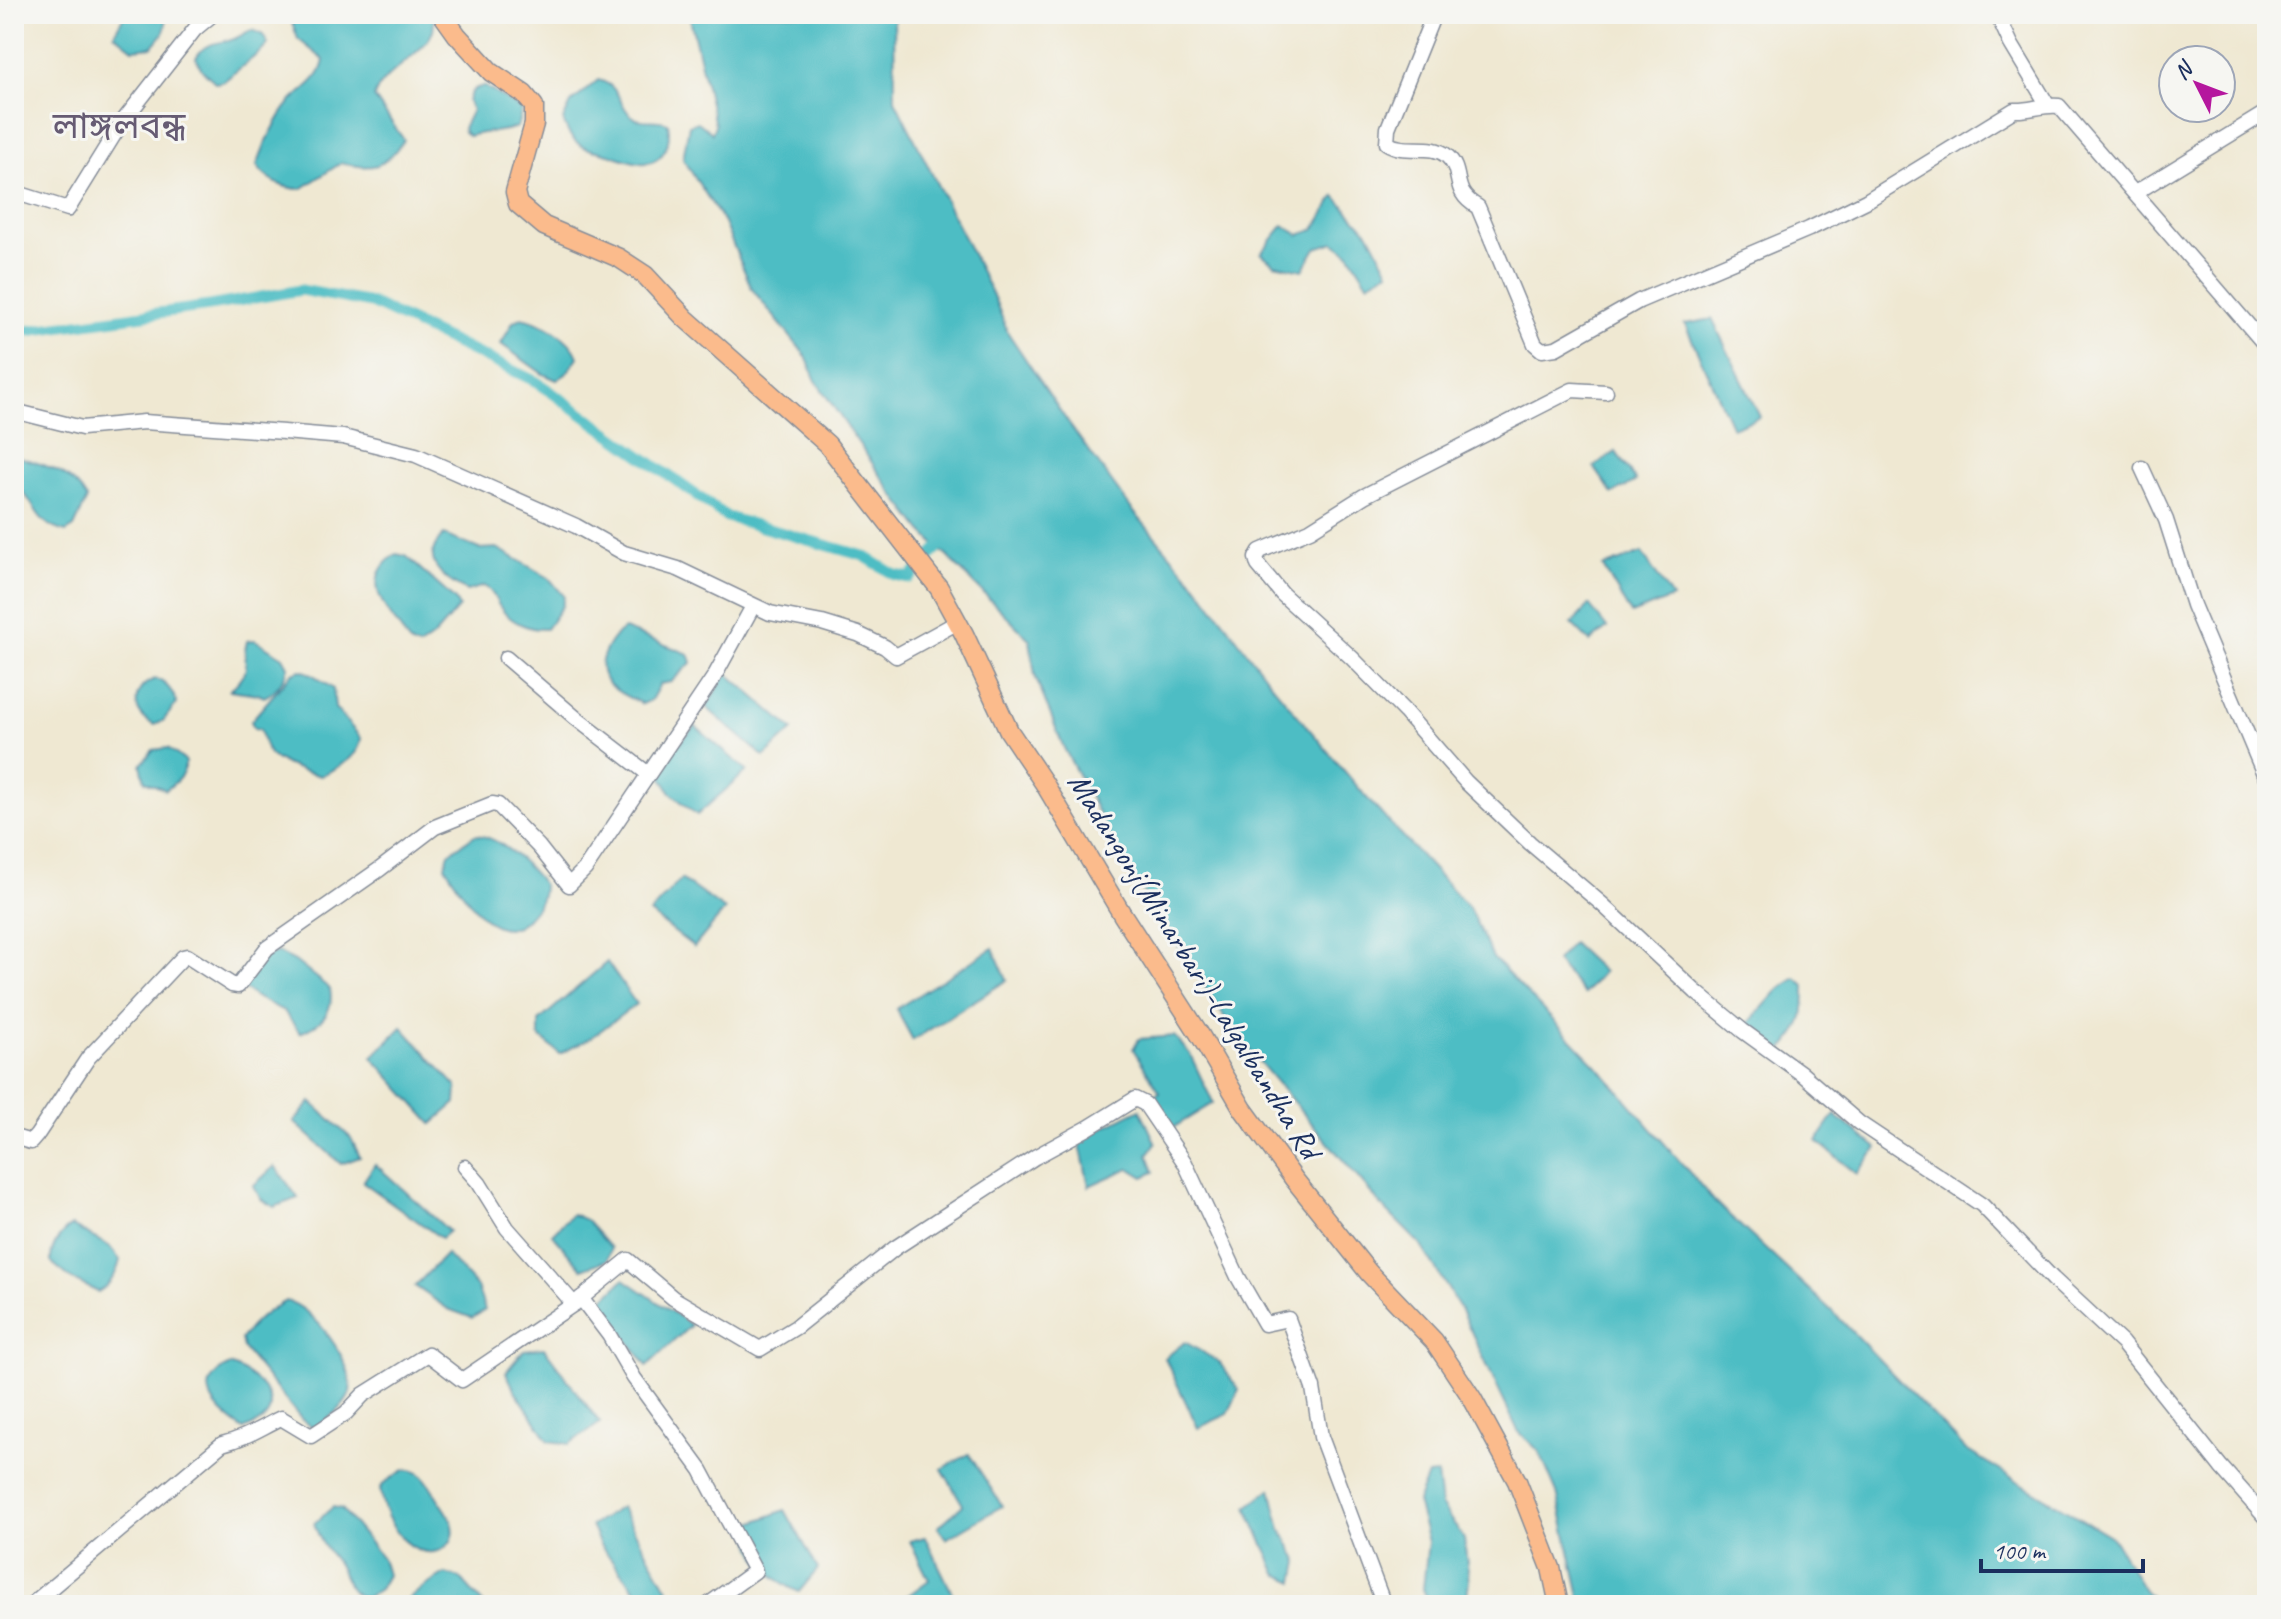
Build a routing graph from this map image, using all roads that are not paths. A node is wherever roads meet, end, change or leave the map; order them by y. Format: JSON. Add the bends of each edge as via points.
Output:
{"nodes":[{"id":1,"x":213,"y":14,"type":"edge"},
{"id":2,"x":442,"y":14,"type":"edge"},
{"id":3,"x":1434,"y":14,"type":"edge"},
{"id":4,"x":1997,"y":14,"type":"edge"},
{"id":5,"x":2047,"y":104,"type":"junction"},
{"id":6,"x":2267,"y":112,"type":"edge"},
{"id":7,"x":14,"y":192,"type":"edge"},
{"id":8,"x":2135,"y":193,"type":"junction"},
{"id":9,"x":2267,"y":347,"type":"edge"},
{"id":10,"x":1606,"y":392,"type":"dead end"},
{"id":11,"x":14,"y":411,"type":"edge"},
{"id":12,"x":2142,"y":468,"type":"dead end"},
{"id":13,"x":753,"y":606,"type":"junction"},
{"id":14,"x":958,"y":622,"type":"junction"},
{"id":15,"x":506,"y":658,"type":"dead end"},
{"id":16,"x":647,"y":773,"type":"junction"},
{"id":17,"x":2267,"y":781,"type":"edge"},
{"id":18,"x":14,"y":1137,"type":"edge"},
{"id":19,"x":465,"y":1167,"type":"dead end"},
{"id":20,"x":578,"y":1301,"type":"junction"},
{"id":21,"x":2267,"y":1519,"type":"edge"},
{"id":22,"x":31,"y":1605,"type":"edge"},
{"id":23,"x":708,"y":1605,"type":"edge"},
{"id":24,"x":1384,"y":1605,"type":"edge"},
{"id":25,"x":1559,"y":1605,"type":"edge"}],
"edges":[{"from":1,"to":7,"type":"street","via":[[195,29],[120,125],[68,209]]},
{"from":2,"to":14,"type":"main road","name":"Madangonj(Minarbari)-Lalgalbandha Rd","via":[[491,72],[534,106],[515,192],[518,204],[544,226],[645,275],[685,318],[827,444],[912,551]]},
{"from":3,"to":5,"type":"street","via":[[1388,128],[1387,143],[1396,149],[1438,151],[1453,163],[1461,194],[1478,207],[1535,344],[1549,351],[1639,301],[1866,201],[2014,110]]},
{"from":4,"to":5,"type":"street"},
{"from":5,"to":8,"type":"street","via":[[2059,106]]},
{"from":6,"to":8,"type":"street"},
{"from":8,"to":9,"type":"street"},
{"from":10,"to":21,"type":"street","via":[[1572,390],[1496,427],[1310,530],[1260,551],[1258,565],[1405,712],[1466,782],[1696,992],[1859,1123],[1982,1205],[2122,1343]]},
{"from":11,"to":13,"type":"street","via":[[82,428],[144,422],[343,437],[416,455],[624,553],[678,569]]},
{"from":12,"to":17,"type":"street"},
{"from":13,"to":14,"type":"street","via":[[858,634],[896,656]]},
{"from":13,"to":16,"type":"street","via":[[714,677]]},
{"from":14,"to":25,"type":"main road","name":"Madangonj(Minarbari)-Lalgalbandha Rd","via":[[1009,731],[1243,1109],[1369,1273],[1434,1341],[1472,1398],[1517,1481],[1551,1568]]},
{"from":15,"to":16,"type":"street"},
{"from":16,"to":18,"type":"street","via":[[569,885],[506,811],[492,804],[435,827],[267,948],[238,986],[183,957],[88,1058],[31,1142]]},
{"from":19,"to":20,"type":"street","via":[[507,1228]]},
{"from":20,"to":22,"type":"street","via":[[462,1380],[428,1354],[311,1436],[281,1418],[247,1438],[222,1444]]},
{"from":20,"to":23,"type":"street","via":[[609,1335],[701,1470],[755,1571]]},
{"from":20,"to":24,"type":"street","via":[[628,1260],[673,1298],[760,1349],[895,1248],[1135,1099],[1145,1104],[1185,1163],[1265,1324],[1288,1319],[1313,1388],[1321,1437]]}]}
